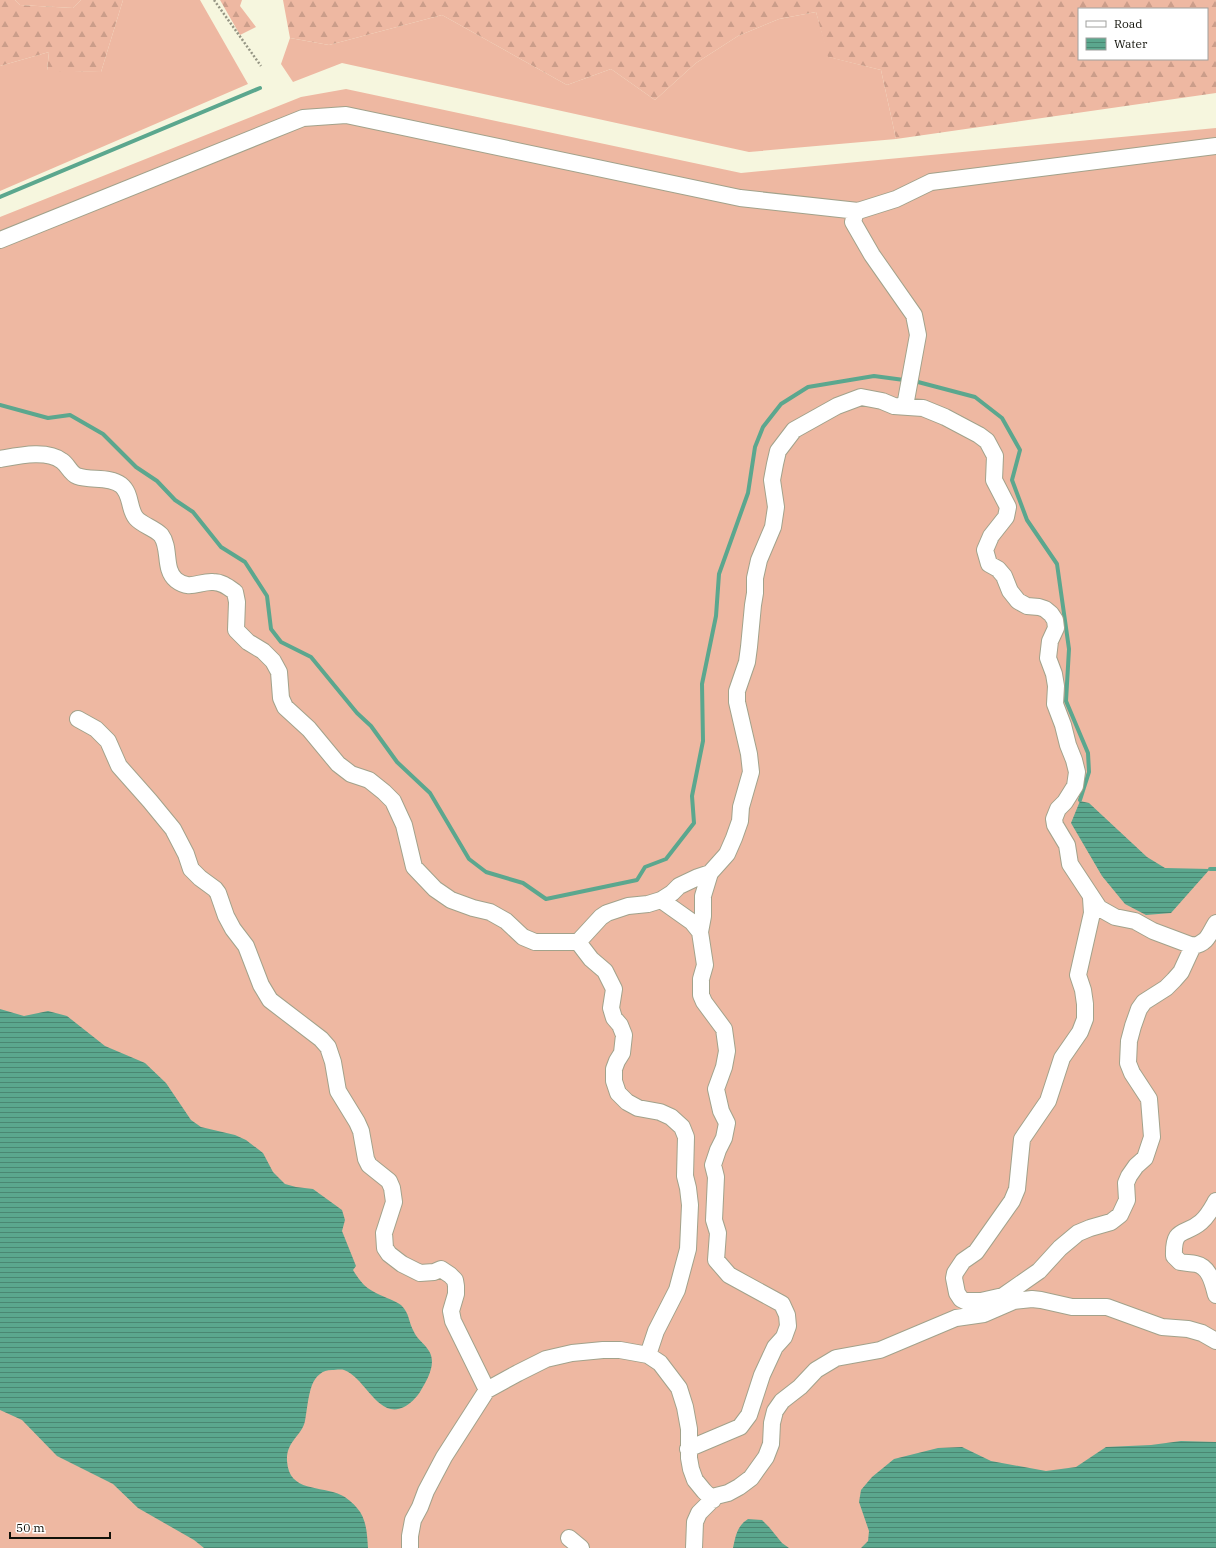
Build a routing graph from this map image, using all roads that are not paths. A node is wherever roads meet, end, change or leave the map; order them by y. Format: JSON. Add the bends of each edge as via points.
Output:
{"nodes":[{"id":1,"x":1216,"y":146,"type":"edge"},
{"id":2,"x":856,"y":211,"type":"junction"},
{"id":3,"x":0,"y":240,"type":"edge"},
{"id":4,"x":905,"y":406,"type":"junction"},
{"id":5,"x":0,"y":459,"type":"edge"},
{"id":6,"x":78,"y":719,"type":"dead end"},
{"id":7,"x":710,"y":873,"type":"junction"},
{"id":8,"x":1091,"y":898,"type":"junction"},
{"id":9,"x":661,"y":900,"type":"junction"},
{"id":10,"x":1216,"y":923,"type":"edge"},
{"id":11,"x":700,"y":932,"type":"junction"},
{"id":12,"x":578,"y":942,"type":"junction"},
{"id":13,"x":1193,"y":946,"type":"junction"},
{"id":14,"x":1216,"y":1201,"type":"edge"},
{"id":15,"x":1216,"y":1295,"type":"edge"},
{"id":16,"x":961,"y":1299,"type":"junction"},
{"id":17,"x":956,"y":1318,"type":"junction"},
{"id":18,"x":1213,"y":1333,"type":"edge"},
{"id":19,"x":648,"y":1355,"type":"junction"},
{"id":20,"x":487,"y":1390,"type":"junction"},
{"id":21,"x":688,"y":1449,"type":"junction"},
{"id":22,"x":713,"y":1500,"type":"junction"},
{"id":23,"x":410,"y":1548,"type":"edge"},
{"id":24,"x":694,"y":1548,"type":"edge"}],
"edges":[{"from":1,"to":2,"type":"lane","via":[[931,182],[896,199]]},
{"from":2,"to":3,"type":"lane","via":[[740,198],[346,115],[303,118]]},
{"from":2,"to":4,"type":"lane","via":[[853,222],[872,255],[914,315],[918,335]]},
{"from":4,"to":7,"type":"lane","via":[[894,406],[861,397],[837,406],[794,430],[778,451],[772,480],[776,507],[773,526],[759,560],[755,578],[747,662],[737,702],[751,772],[734,838],[727,854]]},
{"from":4,"to":8,"type":"lane","via":[[923,408],[979,435],[987,441],[994,456],[994,480],[1008,507],[1006,517],[991,536],[985,550],[989,564],[1004,576],[1018,602],[1045,609],[1054,620],[1056,628],[1050,641],[1048,658],[1056,686],[1055,704],[1077,772],[1075,786],[1054,819],[1067,845],[1070,864]]},
{"from":5,"to":12,"type":"lane","via":[[30,454],[53,456],[62,460],[76,476],[116,482],[122,486],[128,492],[136,519],[161,535],[170,573],[175,579],[184,585],[194,586],[221,583],[235,592],[236,630],[273,662],[279,672],[281,698],[285,707],[309,729],[338,764],[351,774],[369,780],[393,801],[404,825],[414,867],[435,889],[451,900],[490,912],[523,937],[535,942]]},
{"from":6,"to":20,"type":"lane","via":[[96,729],[108,741],[118,766],[173,829],[191,869],[218,893],[226,916],[246,946],[270,1000],[328,1047],[338,1091],[357,1122],[366,1159],[369,1165],[389,1181],[392,1188],[394,1202],[384,1233],[385,1248],[402,1264],[420,1272],[441,1269],[454,1280],[456,1294],[451,1311],[453,1321]]},
{"from":7,"to":9,"type":"lane","via":[[678,886]]},
{"from":7,"to":11,"type":"lane","via":[[703,896]]},
{"from":8,"to":13,"type":"lane","via":[[1099,908],[1115,917],[1135,921],[1153,931]]},
{"from":8,"to":16,"type":"lane","via":[[1092,913],[1078,975],[1083,990],[1085,1019],[1080,1032],[1062,1058],[1048,1101],[1022,1140],[1017,1189],[1012,1201],[976,1252],[963,1261],[955,1272],[955,1285]]},
{"from":9,"to":11,"type":"lane","via":[[692,922]]},
{"from":9,"to":12,"type":"lane","via":[[607,913]]},
{"from":10,"to":13,"type":"lane","via":[[1201,944]]},
{"from":11,"to":21,"type":"lane","via":[[705,965],[701,979],[701,994],[724,1029],[727,1051],[716,1089],[727,1123],[713,1165],[716,1177],[714,1220],[718,1233],[716,1260],[729,1275],[782,1304],[788,1326],[784,1337],[774,1347],[748,1415],[740,1427]]},
{"from":12,"to":19,"type":"lane","via":[[591,959],[605,971],[614,989],[611,1008],[624,1035],[622,1053],[614,1069],[618,1093],[638,1108],[660,1112],[676,1120],[686,1137],[684,1176],[690,1205],[688,1249],[677,1290],[656,1331]]},
{"from":13,"to":16,"type":"lane","via":[[1174,980],[1144,1002],[1133,1026],[1129,1041],[1128,1064],[1149,1099],[1152,1136],[1145,1158],[1136,1166],[1126,1183],[1127,1200],[1120,1215],[1111,1222],[1078,1233],[1039,1271],[1003,1296],[981,1301]]},
{"from":14,"to":15,"type":"lane","via":[[1200,1223],[1180,1233],[1175,1240],[1174,1256],[1180,1262],[1197,1264],[1208,1273]]},
{"from":16,"to":17,"type":"lane","via":[[962,1308]]},
{"from":17,"to":18,"type":"lane","via":[[984,1314],[1014,1301],[1041,1300],[1072,1308],[1107,1307],[1162,1327]]},
{"from":17,"to":22,"type":"lane","via":[[880,1350],[836,1358],[816,1370],[782,1401],[775,1411],[771,1444],[766,1457],[751,1478],[740,1487],[716,1496]]},
{"from":19,"to":20,"type":"lane","via":[[620,1350],[572,1353],[546,1359]]},
{"from":19,"to":21,"type":"lane","via":[[660,1363],[679,1388],[689,1429]]},
{"from":20,"to":23,"type":"lane","via":[[444,1457],[426,1491],[413,1520]]},
{"from":21,"to":22,"type":"lane","via":[[695,1480]]},
{"from":22,"to":24,"type":"lane","via":[[699,1512],[695,1522]]}]}
